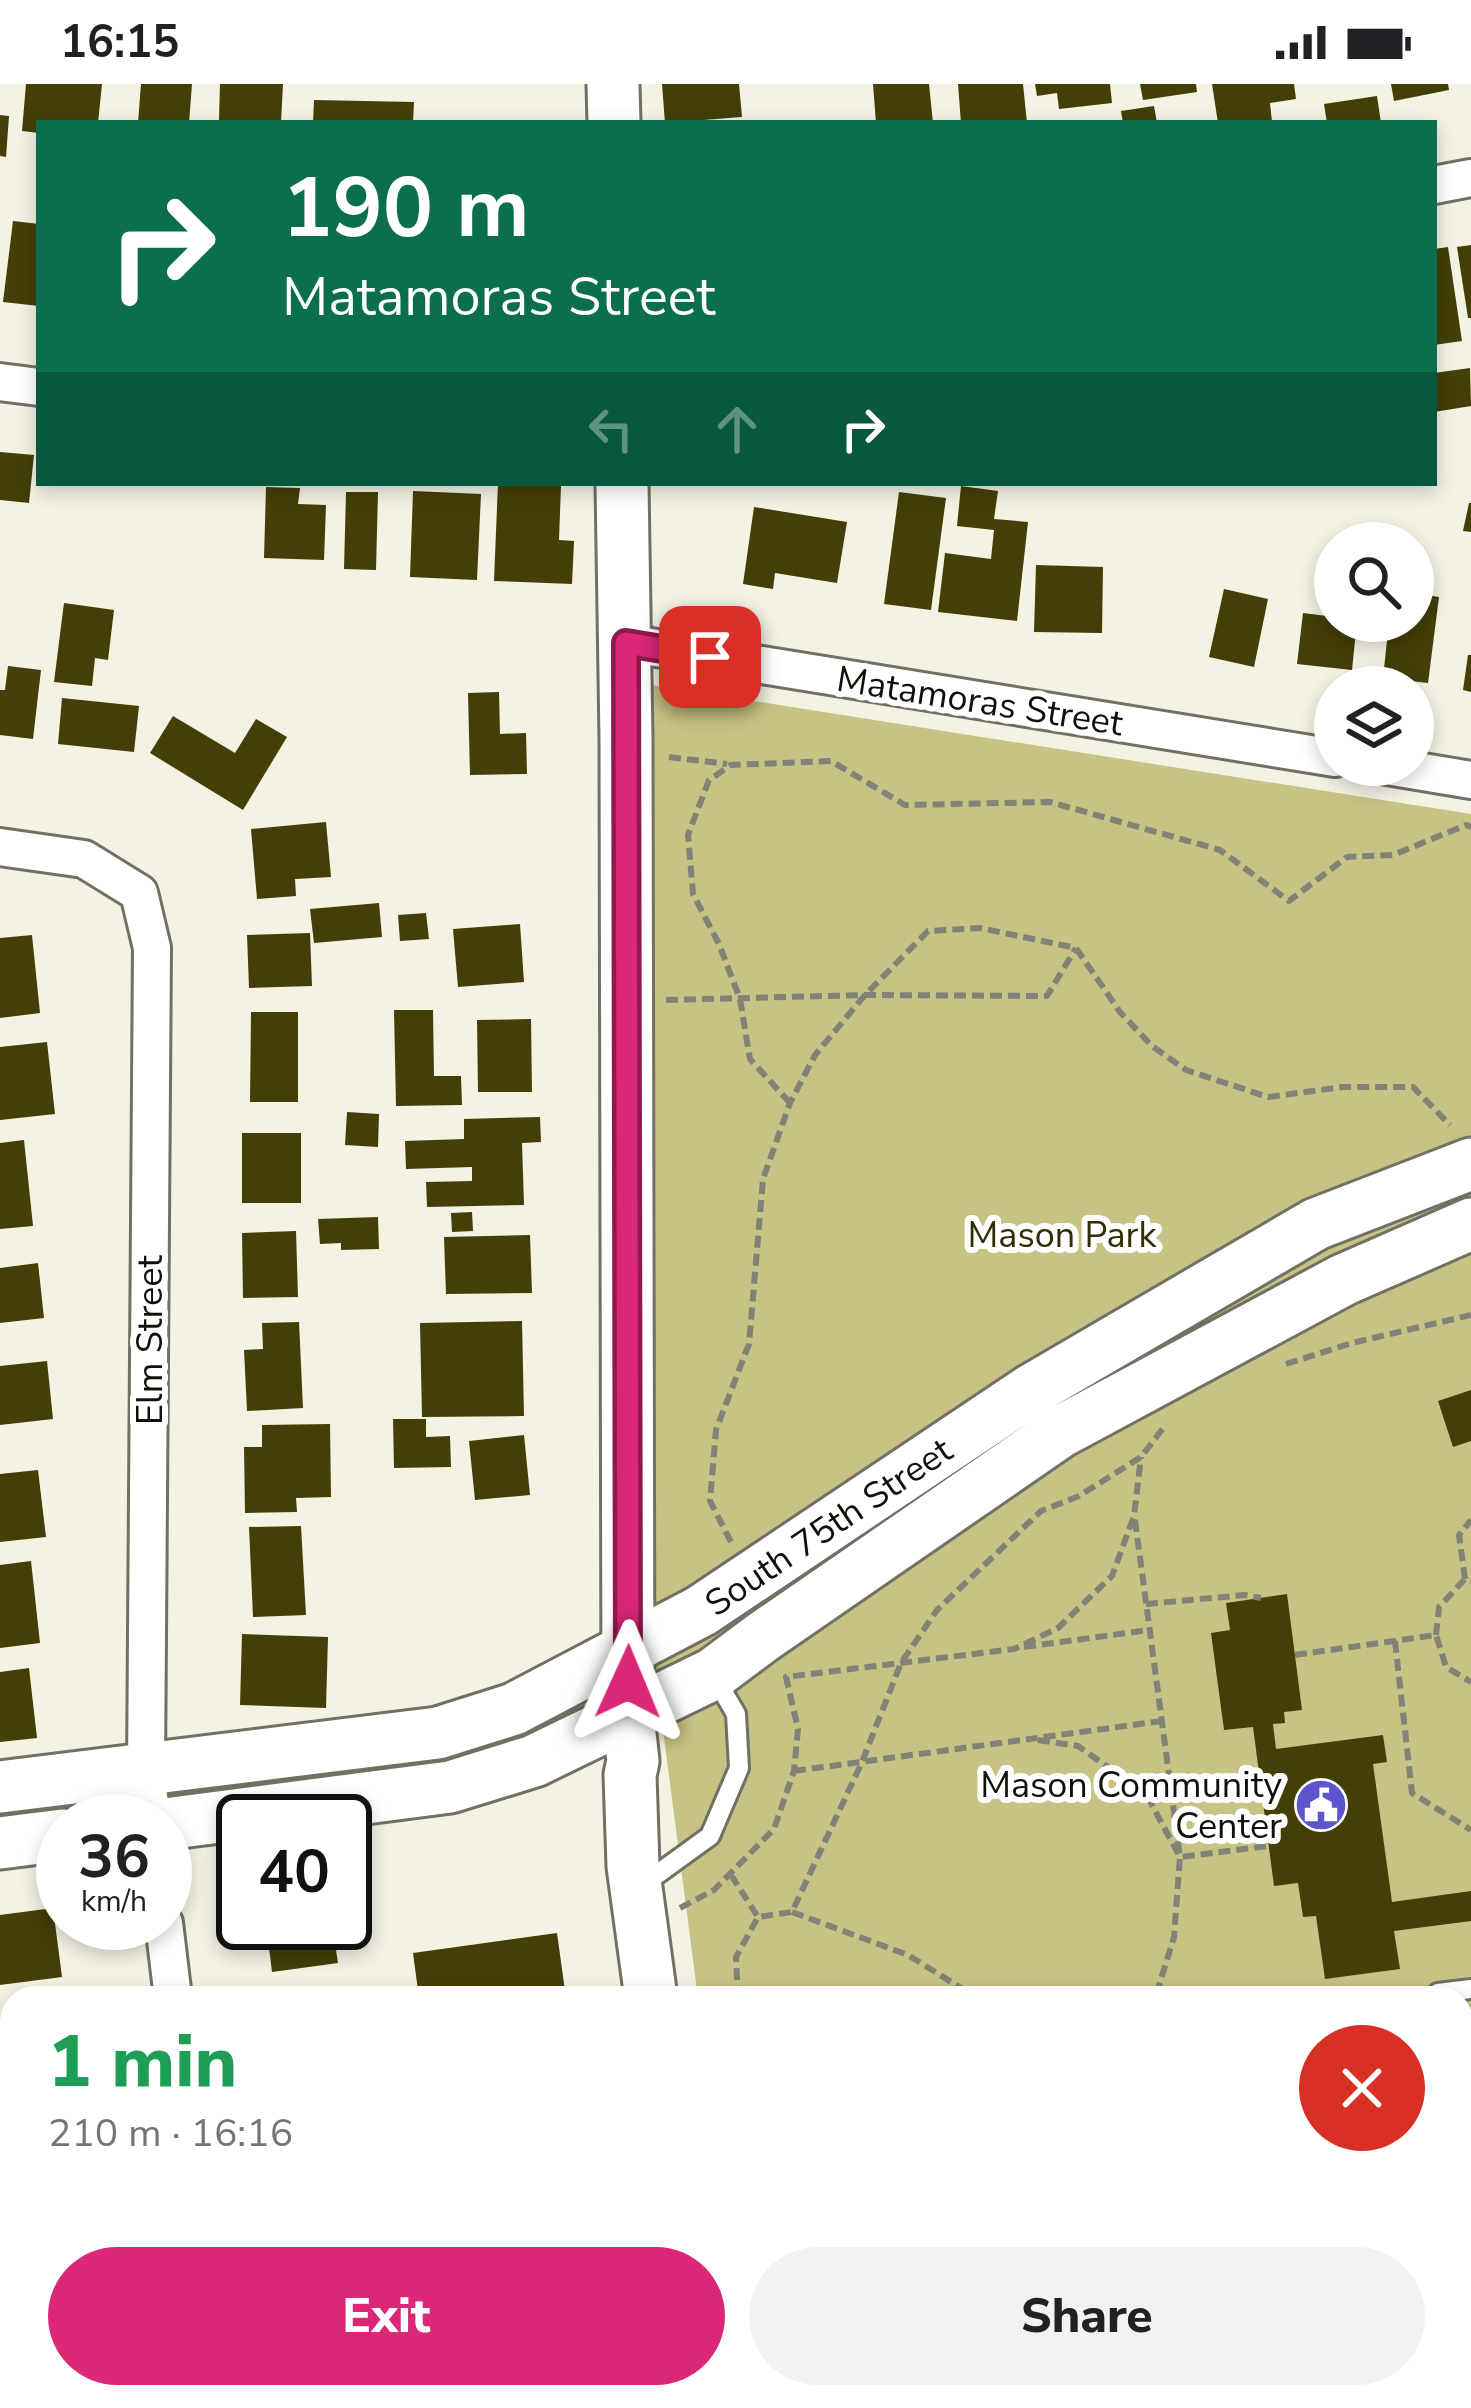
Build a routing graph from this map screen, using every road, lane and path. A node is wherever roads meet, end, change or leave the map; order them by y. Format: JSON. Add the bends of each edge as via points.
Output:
{"nodes":[{"id":1,"x":613,"y":84,"type":"edge"},
{"id":2,"x":614,"y":120,"type":"edge"},
{"id":3,"x":1471,"y":178,"type":"edge"},
{"id":4,"x":1437,"y":184,"type":"edge"},
{"id":5,"x":0,"y":382,"type":"edge"},
{"id":6,"x":36,"y":387,"type":"edge"},
{"id":7,"x":622,"y":486,"type":"edge"},
{"id":8,"x":626,"y":643,"type":"junction"},
{"id":9,"x":626,"y":739,"type":"junction"},
{"id":10,"x":1314,"y":755,"type":"edge"},
{"id":11,"x":731,"y":765,"type":"junction"},
{"id":12,"x":1434,"y":773,"type":"edge"},
{"id":13,"x":1471,"y":779,"type":"edge"},
{"id":14,"x":1471,"y":827,"type":"edge"},
{"id":15,"x":0,"y":847,"type":"edge"},
{"id":16,"x":1076,"y":948,"type":"junction"},
{"id":17,"x":865,"y":995,"type":"junction"},
{"id":18,"x":627,"y":999,"type":"junction"},
{"id":19,"x":740,"y":999,"type":"junction"},
{"id":20,"x":790,"y":1103,"type":"junction"},
{"id":21,"x":1471,"y":1165,"type":"edge"},
{"id":22,"x":1316,"y":1224,"type":"junction"},
{"id":23,"x":1471,"y":1224,"type":"edge"},
{"id":24,"x":1343,"y":1280,"type":"junction"},
{"id":25,"x":1471,"y":1315,"type":"edge"},
{"id":26,"x":1274,"y":1367,"type":"dead end"},
{"id":27,"x":1167,"y":1424,"type":"dead end"},
{"id":28,"x":1141,"y":1457,"type":"junction"},
{"id":29,"x":1134,"y":1516,"type":"junction"},
{"id":30,"x":1471,"y":1520,"type":"edge"},
{"id":31,"x":1468,"y":1580,"type":"edge"},
{"id":32,"x":746,"y":1583,"type":"junction"},
{"id":33,"x":1261,"y":1598,"type":"dead end"},
{"id":34,"x":1146,"y":1604,"type":"junction"},
{"id":35,"x":1149,"y":1630,"type":"junction"},
{"id":36,"x":1436,"y":1635,"type":"junction"},
{"id":37,"x":1394,"y":1641,"type":"junction"},
{"id":38,"x":629,"y":1648,"type":"junction"},
{"id":39,"x":1014,"y":1648,"type":"junction"},
{"id":40,"x":1295,"y":1655,"type":"dead end"},
{"id":41,"x":901,"y":1663,"type":"junction"},
{"id":42,"x":713,"y":1674,"type":"junction"},
{"id":43,"x":1471,"y":1682,"type":"edge"},
{"id":44,"x":628,"y":1716,"type":"junction"},
{"id":45,"x":1162,"y":1721,"type":"junction"},
{"id":46,"x":1030,"y":1739,"type":"junction"},
{"id":47,"x":862,"y":1762,"type":"junction"},
{"id":48,"x":146,"y":1771,"type":"junction"},
{"id":49,"x":794,"y":1771,"type":"junction"},
{"id":50,"x":0,"y":1787,"type":"edge"},
{"id":51,"x":149,"y":1794,"type":"edge"},
{"id":52,"x":192,"y":1820,"type":"edge"},
{"id":53,"x":1471,"y":1829,"type":"edge"},
{"id":54,"x":36,"y":1838,"type":"edge"},
{"id":55,"x":0,"y":1843,"type":"edge"},
{"id":56,"x":1269,"y":1846,"type":"dead end"},
{"id":57,"x":1180,"y":1857,"type":"junction"},
{"id":58,"x":730,"y":1875,"type":"junction"},
{"id":59,"x":639,"y":1909,"type":"junction"},
{"id":60,"x":792,"y":1912,"type":"junction"},
{"id":61,"x":758,"y":1918,"type":"junction"},
{"id":62,"x":167,"y":1950,"type":"edge"},
{"id":63,"x":172,"y":1986,"type":"edge"},
{"id":64,"x":649,"y":1986,"type":"edge"},
{"id":65,"x":737,"y":1986,"type":"edge"},
{"id":66,"x":958,"y":1986,"type":"edge"},
{"id":67,"x":1159,"y":1986,"type":"edge"}],
"edges":[{"from":1,"to":2,"type":"main road"},
{"from":3,"to":4,"type":"street"},
{"from":5,"to":6,"type":"street"},
{"from":7,"to":8,"type":"main road"},
{"from":8,"to":9,"type":"main road"},
{"from":8,"to":10,"type":"street","name":"Matamoras Street"},
{"from":9,"to":11,"type":"path","via":[[661,756]]},
{"from":9,"to":18,"type":"main road"},
{"from":11,"to":14,"type":"path","via":[[831,761],[905,805],[1049,802],[1220,850],[1289,901],[1346,856],[1394,855]]},
{"from":11,"to":19,"type":"path","via":[[709,781],[688,835],[693,894]]},
{"from":12,"to":13,"type":"street"},
{"from":15,"to":48,"type":"street","name":"Elm Street","via":[[84,859],[139,892],[152,948]]},
{"from":16,"to":17,"type":"path","via":[[1047,996]]},
{"from":16,"to":17,"type":"path","via":[[980,928],[928,932]]},
{"from":16,"to":21,"type":"path","via":[[1120,1012],[1186,1070],[1268,1096],[1413,1088],[1463,1138]]},
{"from":17,"to":19,"type":"path"},
{"from":17,"to":20,"type":"path","via":[[815,1055]]},
{"from":18,"to":19,"type":"path"},
{"from":18,"to":38,"type":"main road"},
{"from":19,"to":20,"type":"path","via":[[749,1059]]},
{"from":20,"to":32,"type":"path","via":[[763,1179],[749,1343],[716,1430],[710,1501]]},
{"from":21,"to":22,"type":"main road","name":"South 75th Street"},
{"from":22,"to":24,"type":"main road"},
{"from":22,"to":32,"type":"main road","name":"South 75th Street","via":[[1033,1388]]},
{"from":23,"to":24,"type":"main road","name":"South 75th Street"},
{"from":24,"to":42,"type":"main road","name":"South 75th Street","via":[[1060,1432]]},
{"from":25,"to":26,"type":"path"},
{"from":27,"to":28,"type":"path"},
{"from":28,"to":29,"type":"path"},
{"from":28,"to":41,"type":"path","via":[[1041,1511],[937,1610]]},
{"from":29,"to":34,"type":"path"},
{"from":29,"to":39,"type":"path","via":[[1112,1576],[1058,1628]]},
{"from":30,"to":31,"type":"path","via":[[1459,1535]]},
{"from":31,"to":36,"type":"path","via":[[1439,1607]]},
{"from":32,"to":38,"type":"main road","name":"South 75th Street"},
{"from":33,"to":34,"type":"path"},
{"from":34,"to":35,"type":"path"},
{"from":35,"to":39,"type":"path"},
{"from":35,"to":45,"type":"path"},
{"from":36,"to":37,"type":"path"},
{"from":36,"to":43,"type":"path","via":[[1446,1667]]},
{"from":37,"to":40,"type":"path"},
{"from":37,"to":53,"type":"path","via":[[1412,1793]]},
{"from":38,"to":44,"type":"main road"},
{"from":38,"to":48,"type":"main road","name":"South 75th Street","via":[[514,1709],[438,1733]]},
{"from":39,"to":41,"type":"path"},
{"from":41,"to":47,"type":"path"},
{"from":41,"to":49,"type":"path","via":[[786,1677],[798,1729]]},
{"from":42,"to":44,"type":"main road","name":"South 75th Street"},
{"from":42,"to":59,"type":"lane","via":[[736,1714],[740,1768],[710,1836]]},
{"from":44,"to":52,"type":"main road","name":"South 75th Street","via":[[534,1761],[450,1787]]},
{"from":44,"to":59,"type":"main road"},
{"from":45,"to":46,"type":"path"},
{"from":45,"to":57,"type":"path"},
{"from":46,"to":47,"type":"path"},
{"from":46,"to":57,"type":"path","via":[[1078,1746],[1146,1794]]},
{"from":47,"to":49,"type":"path"},
{"from":47,"to":60,"type":"path"},
{"from":48,"to":50,"type":"main road","name":"South 75th Street"},
{"from":48,"to":51,"type":"street","name":"Elm Street"},
{"from":49,"to":58,"type":"path","via":[[774,1829]]},
{"from":54,"to":55,"type":"main road"},
{"from":56,"to":57,"type":"path"},
{"from":57,"to":67,"type":"path","via":[[1174,1937]]},
{"from":58,"to":59,"type":"path","via":[[714,1889]]},
{"from":58,"to":61,"type":"path"},
{"from":59,"to":64,"type":"main road"},
{"from":60,"to":61,"type":"path"},
{"from":60,"to":66,"type":"path","via":[[908,1955]]},
{"from":61,"to":65,"type":"path","via":[[736,1957]]},
{"from":62,"to":63,"type":"street"}]}
